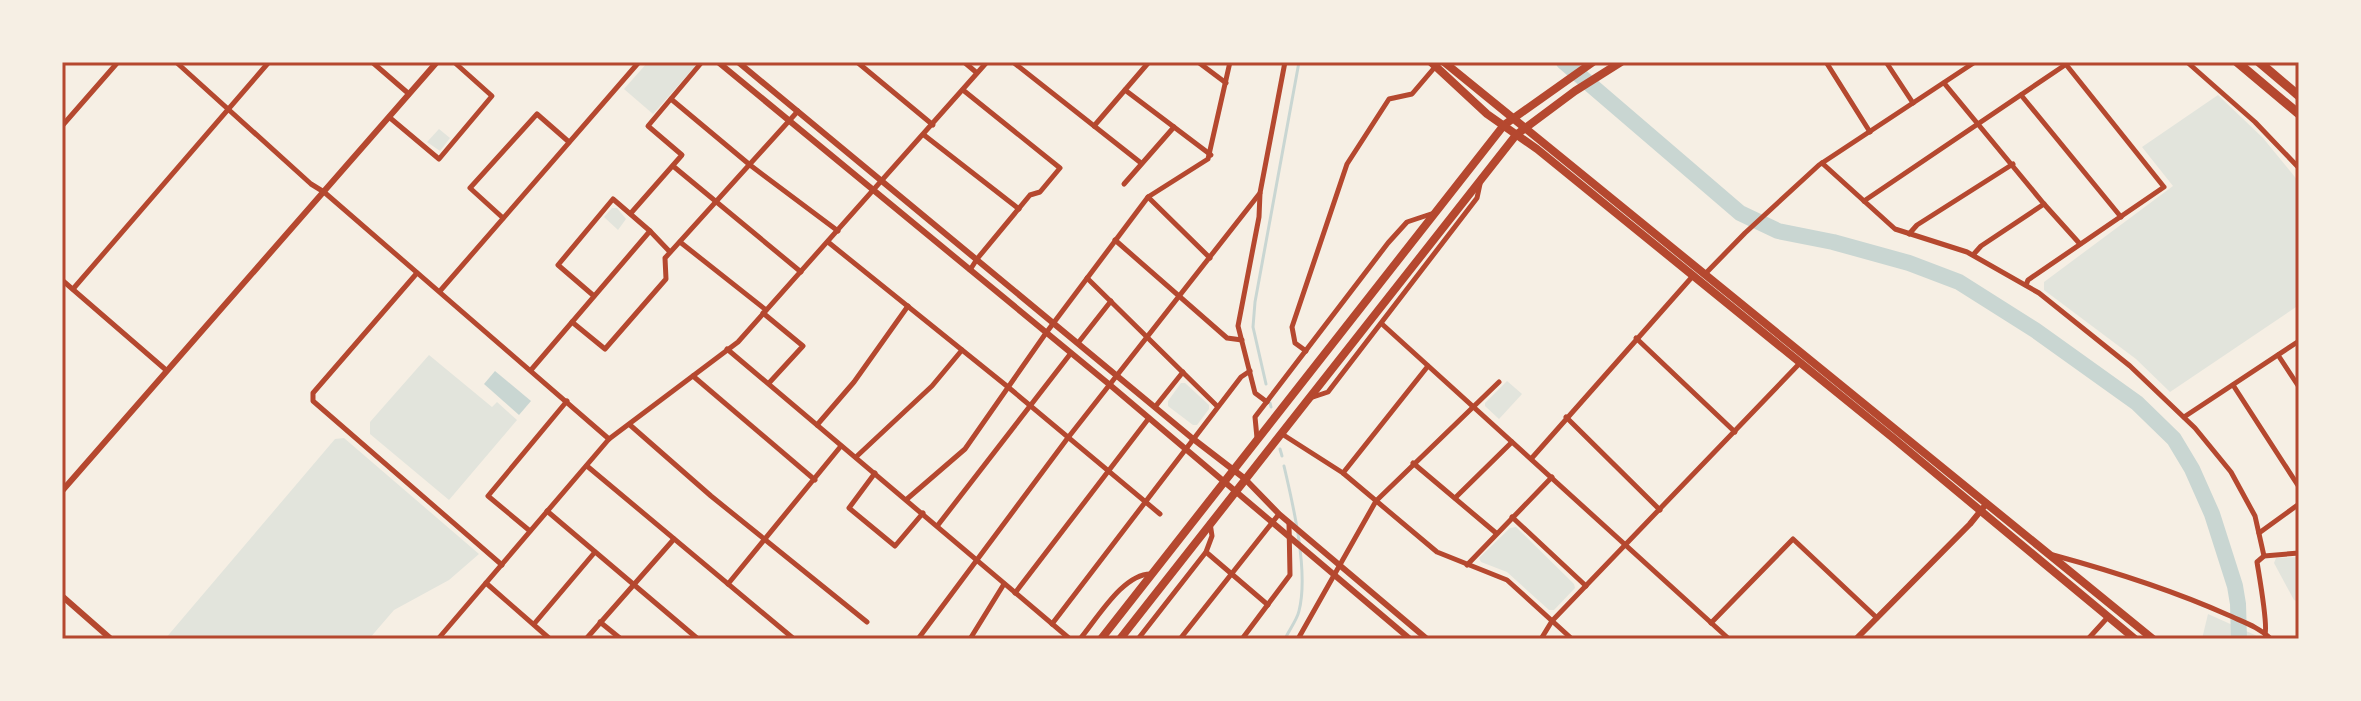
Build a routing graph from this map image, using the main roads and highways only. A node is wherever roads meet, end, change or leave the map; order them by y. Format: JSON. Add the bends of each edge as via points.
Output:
{"nodes":[{"id":1,"x":1621,"y":62,"type":"edge"},
{"id":2,"x":2237,"y":62,"type":"edge"},
{"id":3,"x":2259,"y":62,"type":"edge"},
{"id":4,"x":1437,"y":63,"type":"edge"},
{"id":5,"x":1591,"y":63,"type":"edge"},
{"id":6,"x":2299,"y":96,"type":"edge"},
{"id":7,"x":2299,"y":114,"type":"edge"},
{"id":8,"x":1514,"y":118,"type":"junction"},
{"id":9,"x":1504,"y":125,"type":"junction"},
{"id":10,"x":1527,"y":128,"type":"junction"},
{"id":11,"x":1516,"y":135,"type":"junction"},
{"id":12,"x":1984,"y":507,"type":"junction"},
{"id":13,"x":1101,"y":639,"type":"edge"},
{"id":14,"x":1120,"y":639,"type":"edge"},
{"id":15,"x":2135,"y":639,"type":"edge"},
{"id":16,"x":2153,"y":639,"type":"edge"}],
"edges":[{"from":1,"to":10,"type":"main road"},
{"from":2,"to":7,"type":"highway"},
{"from":3,"to":6,"type":"highway"},
{"from":4,"to":8,"type":"main road"},
{"from":4,"to":9,"type":"main road"},
{"from":5,"to":8,"type":"main road"},
{"from":8,"to":9,"type":"main road"},
{"from":8,"to":10,"type":"main road"},
{"from":9,"to":11,"type":"main road"},
{"from":9,"to":13,"type":"main road"},
{"from":10,"to":11,"type":"main road"},
{"from":10,"to":12,"type":"main road"},
{"from":11,"to":12,"type":"main road"},
{"from":11,"to":14,"type":"main road"},
{"from":12,"to":15,"type":"main road"},
{"from":12,"to":16,"type":"main road"}]}
